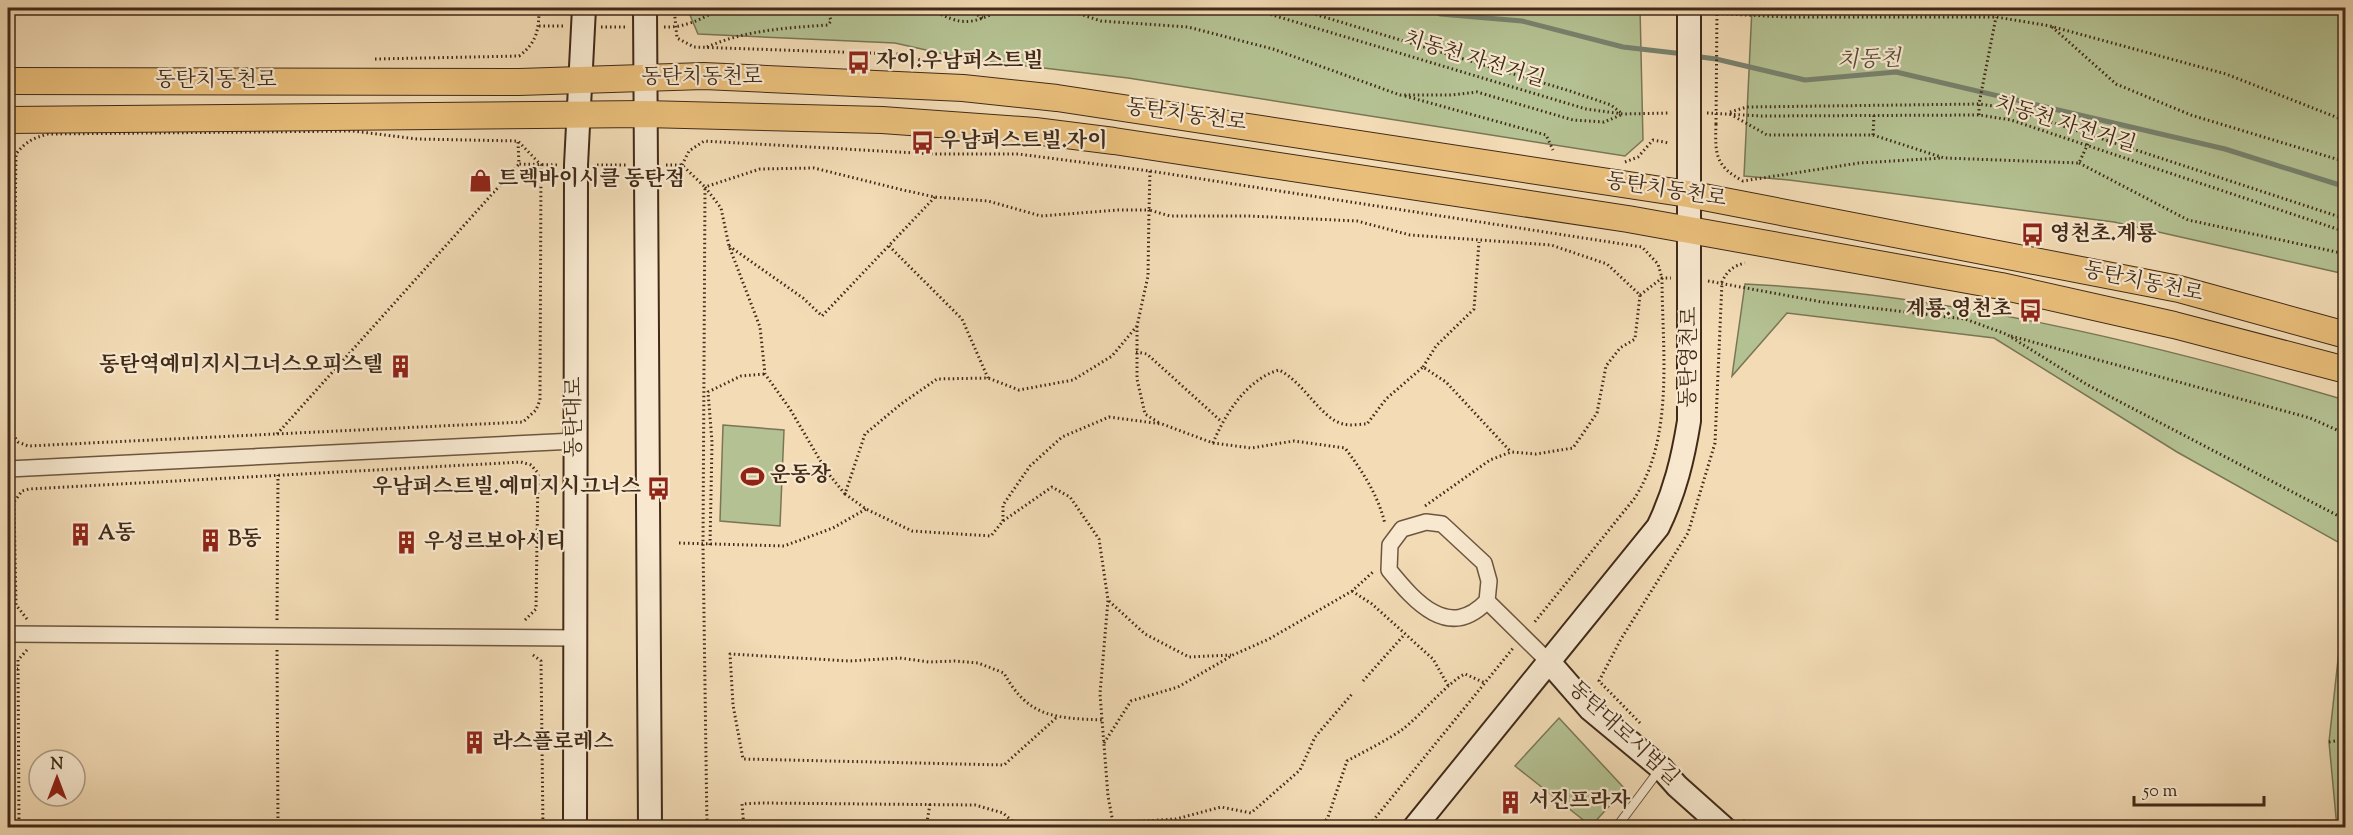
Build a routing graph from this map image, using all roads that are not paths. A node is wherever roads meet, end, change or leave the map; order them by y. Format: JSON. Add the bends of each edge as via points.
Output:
{"nodes":[{"id":1,"x":1692,"y":11,"type":"edge"},
{"id":2,"x":584,"y":17,"type":"edge"},
{"id":3,"x":645,"y":17,"type":"edge"},
{"id":4,"x":645,"y":78,"type":"junction"},
{"id":5,"x":581,"y":80,"type":"junction"},
{"id":6,"x":8,"y":81,"type":"edge"},
{"id":7,"x":645,"y":114,"type":"junction"},
{"id":8,"x":579,"y":116,"type":"junction"},
{"id":9,"x":8,"y":120,"type":"edge"},
{"id":10,"x":1688,"y":194,"type":"junction"},
{"id":11,"x":1689,"y":231,"type":"junction"},
{"id":12,"x":2346,"y":335,"type":"edge"},
{"id":13,"x":2346,"y":370,"type":"edge"},
{"id":14,"x":575,"y":441,"type":"junction"},
{"id":15,"x":8,"y":469,"type":"edge"},
{"id":16,"x":1487,"y":601,"type":"junction"},
{"id":17,"x":8,"y":634,"type":"edge"},
{"id":18,"x":575,"y":638,"type":"junction"},
{"id":19,"x":1549,"y":662,"type":"junction"},
{"id":20,"x":1661,"y":768,"type":"junction"},
{"id":21,"x":1730,"y":821,"type":"edge"},
{"id":22,"x":574,"y":828,"type":"edge"},
{"id":23,"x":650,"y":828,"type":"edge"},
{"id":24,"x":1414,"y":828,"type":"edge"},
{"id":25,"x":1616,"y":828,"type":"edge"}],
"edges":[{"from":1,"to":10,"type":"main road","name":"동탄영천로","bridge":true},
{"from":2,"to":5,"type":"main road","name":"동탄대로"},
{"from":3,"to":4,"type":"main road"},
{"from":4,"to":5,"type":"main road","name":"동탄치동천로"},
{"from":4,"to":7,"type":"main road"},
{"from":4,"to":10,"type":"main road","name":"동탄치동천로","via":[[704,76],[869,83],[1057,98]]},
{"from":5,"to":6,"type":"main road","name":"동탄치동천로"},
{"from":5,"to":8,"type":"main road","name":"동탄대로"},
{"from":7,"to":8,"type":"main road","name":"동탄치동천로"},
{"from":7,"to":11,"type":"main road","name":"동탄치동천로","via":[[882,120],[1035,131],[1605,215]]},
{"from":7,"to":23,"type":"main road"},
{"from":8,"to":9,"type":"main road","name":"동탄치동천로"},
{"from":8,"to":14,"type":"main road","name":"동탄대로"},
{"from":10,"to":11,"type":"main road","name":"동탄영천로"},
{"from":10,"to":12,"type":"main road","name":"동탄치동천로","via":[[2179,289]]},
{"from":11,"to":13,"type":"main road","name":"동탄치동천로","via":[[2001,286],[2174,325]]},
{"from":11,"to":19,"type":"main road","name":"동탄영천로","via":[[1689,421],[1671,500],[1658,527]]},
{"from":14,"to":15,"type":"street"},
{"from":14,"to":18,"type":"main road","name":"동탄대로"},
{"from":16,"to":16,"type":"street","via":[[1473,614],[1460,619],[1441,618],[1389,570],[1390,545],[1402,529],[1426,522],[1442,524],[1484,563],[1489,581]]},
{"from":16,"to":19,"type":"street"},
{"from":17,"to":18,"type":"street"},
{"from":18,"to":22,"type":"main road","name":"동탄대로"},
{"from":19,"to":20,"type":"main road","name":"동탄대로시범길","via":[[1590,709]]},
{"from":19,"to":24,"type":"main road"},
{"from":20,"to":21,"type":"main road","name":"동탄대로시범길","via":[[1677,786]]},
{"from":20,"to":25,"type":"lane"}]}
